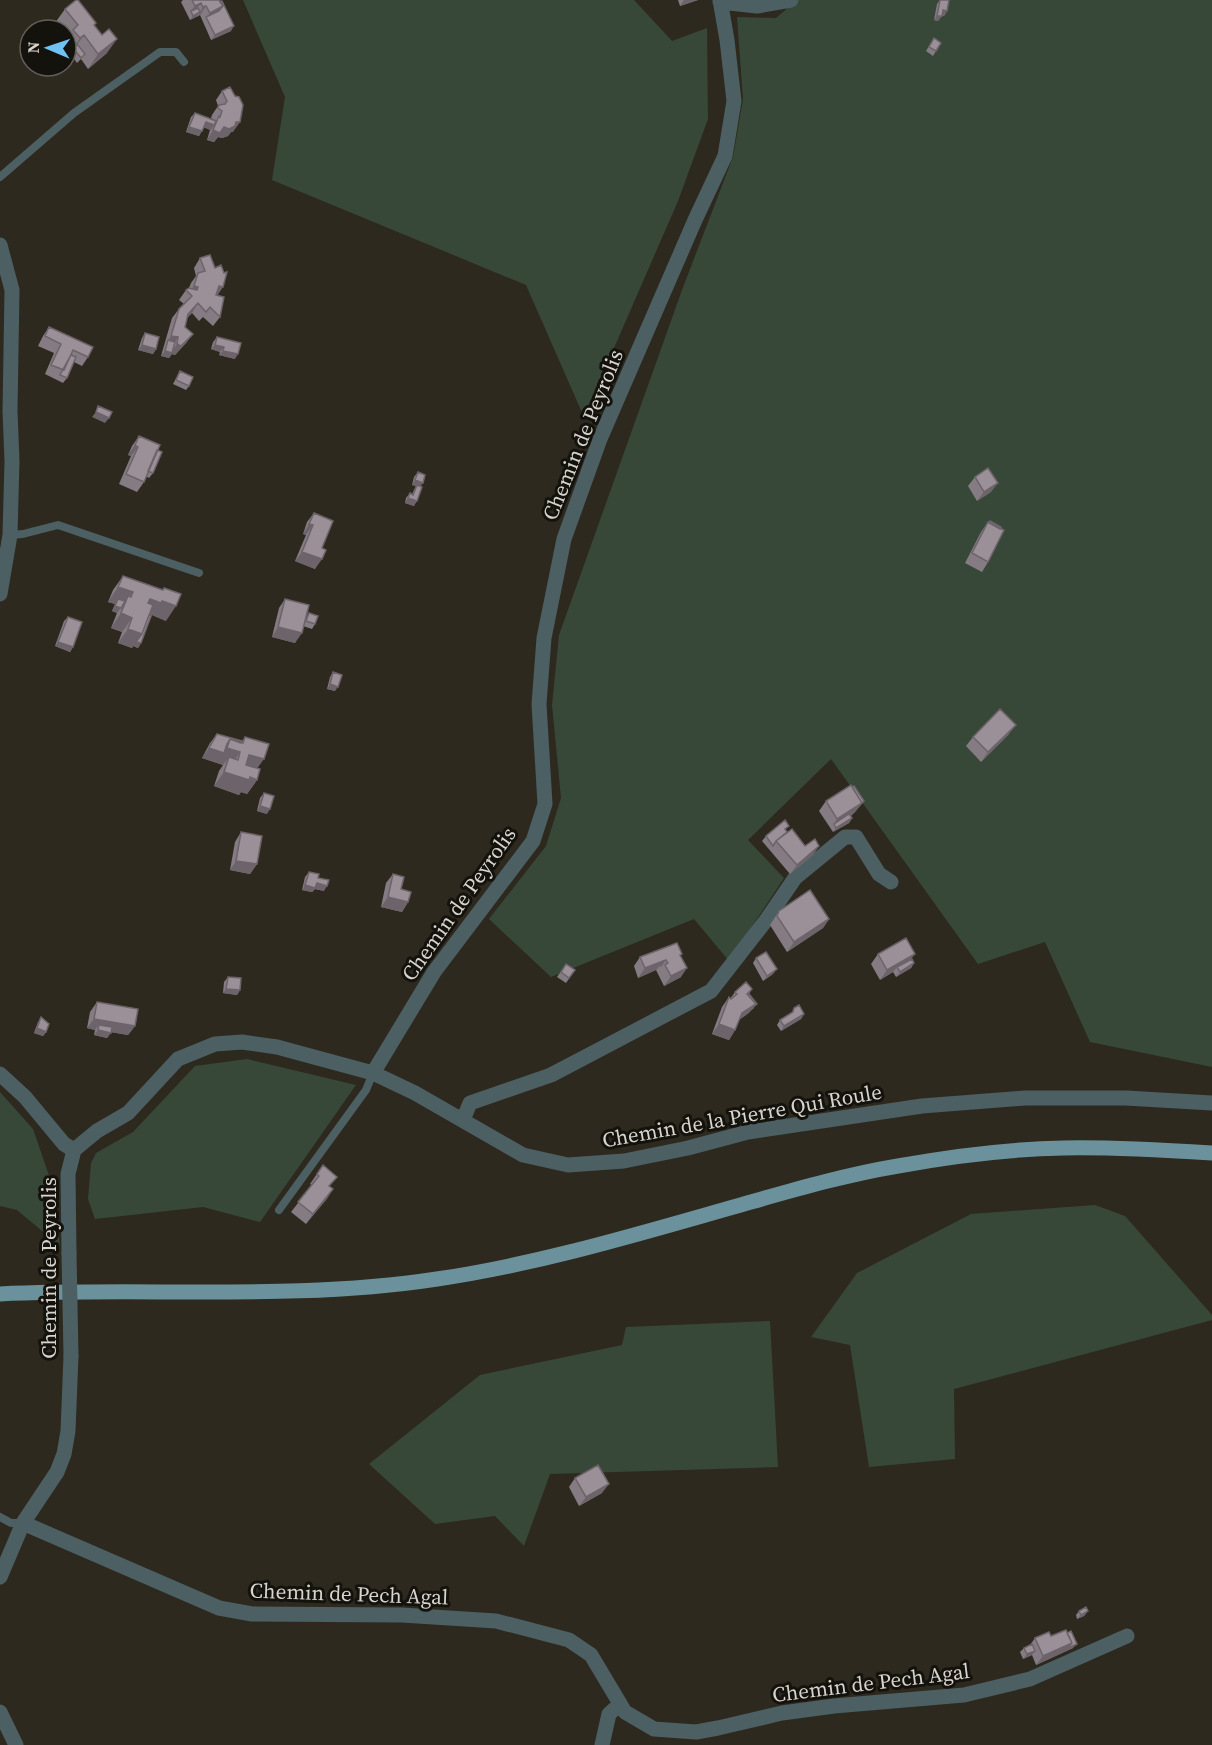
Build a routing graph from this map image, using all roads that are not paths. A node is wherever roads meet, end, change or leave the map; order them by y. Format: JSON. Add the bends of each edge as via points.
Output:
{"nodes":[{"id":1,"x":791,"y":0,"type":"edge"},
{"id":2,"x":720,"y":1,"type":"edge"},
{"id":3,"x":184,"y":62,"type":"dead end"},
{"id":4,"x":0,"y":177,"type":"edge"},
{"id":5,"x":0,"y":244,"type":"edge"},
{"id":6,"x":10,"y":535,"type":"junction"},
{"id":7,"x":199,"y":573,"type":"dead end"},
{"id":8,"x":0,"y":594,"type":"edge"},
{"id":9,"x":891,"y":882,"type":"dead end"},
{"id":10,"x":373,"y":1073,"type":"junction"},
{"id":11,"x":0,"y":1074,"type":"edge"},
{"id":12,"x":1212,"y":1103,"type":"edge"},
{"id":13,"x":463,"y":1120,"type":"junction"},
{"id":14,"x":74,"y":1150,"type":"junction"},
{"id":15,"x":1212,"y":1153,"type":"edge"},
{"id":16,"x":279,"y":1210,"type":"dead end"},
{"id":17,"x":0,"y":1294,"type":"edge"},
{"id":18,"x":0,"y":1517,"type":"edge"},
{"id":19,"x":23,"y":1523,"type":"junction"},
{"id":20,"x":0,"y":1577,"type":"edge"},
{"id":21,"x":1127,"y":1636,"type":"dead end"},
{"id":22,"x":620,"y":1704,"type":"junction"},
{"id":23,"x":0,"y":1712,"type":"edge"},
{"id":24,"x":16,"y":1745,"type":"edge"},
{"id":25,"x":602,"y":1745,"type":"edge"}],
"edges":[{"from":1,"to":2,"type":"street","via":[[757,6]]},
{"from":2,"to":10,"type":"street","name":"Chemin de Peyrolis","via":[[734,101],[725,156],[600,439],[564,540],[544,638],[539,704],[545,804],[533,841],[434,972]]},
{"from":3,"to":4,"type":"lane","via":[[176,52],[160,52],[74,112]]},
{"from":5,"to":6,"type":"street","via":[[12,290]]},
{"from":6,"to":7,"type":"lane","via":[[58,525]]},
{"from":6,"to":8,"type":"street"},
{"from":9,"to":13,"type":"street","via":[[879,874],[856,837],[845,837],[795,878],[711,991],[551,1075],[470,1103]]},
{"from":10,"to":13,"type":"street","name":"Chemin de la Pierre Qui Roule"},
{"from":10,"to":14,"type":"street","name":"Chemin de Peyrolis","via":[[277,1047],[242,1042],[215,1044],[178,1059],[128,1113]]},
{"from":10,"to":16,"type":"lane","via":[[366,1090]]},
{"from":11,"to":14,"type":"street"},
{"from":12,"to":13,"type":"street","name":"Chemin de la Pierre Qui Roule","via":[[1025,1098],[922,1106],[748,1132],[624,1161],[568,1165],[523,1155]]},
{"from":14,"to":19,"type":"street","name":"Chemin de Peyrolis","bridge":true,"via":[[68,1174],[68,1431],[57,1472]]},
{"from":15,"to":17,"type":"main road","via":[[1064,1148],[988,1153],[898,1166],[812,1185],[525,1263],[436,1279],[346,1289],[260,1292]]},
{"from":18,"to":19,"type":"lane"},
{"from":19,"to":20,"type":"street","name":"Chemin de Peyrolis"},
{"from":19,"to":22,"type":"street","name":"Chemin de Pech Agal","via":[[219,1608],[252,1614],[402,1615],[496,1621],[570,1640],[591,1655]]},
{"from":21,"to":22,"type":"street","name":"Chemin de Pech Agal","via":[[1030,1679],[964,1695],[782,1713],[696,1732],[654,1729],[625,1712]]},
{"from":22,"to":25,"type":"street","via":[[609,1714]]},
{"from":23,"to":24,"type":"street"}]}
